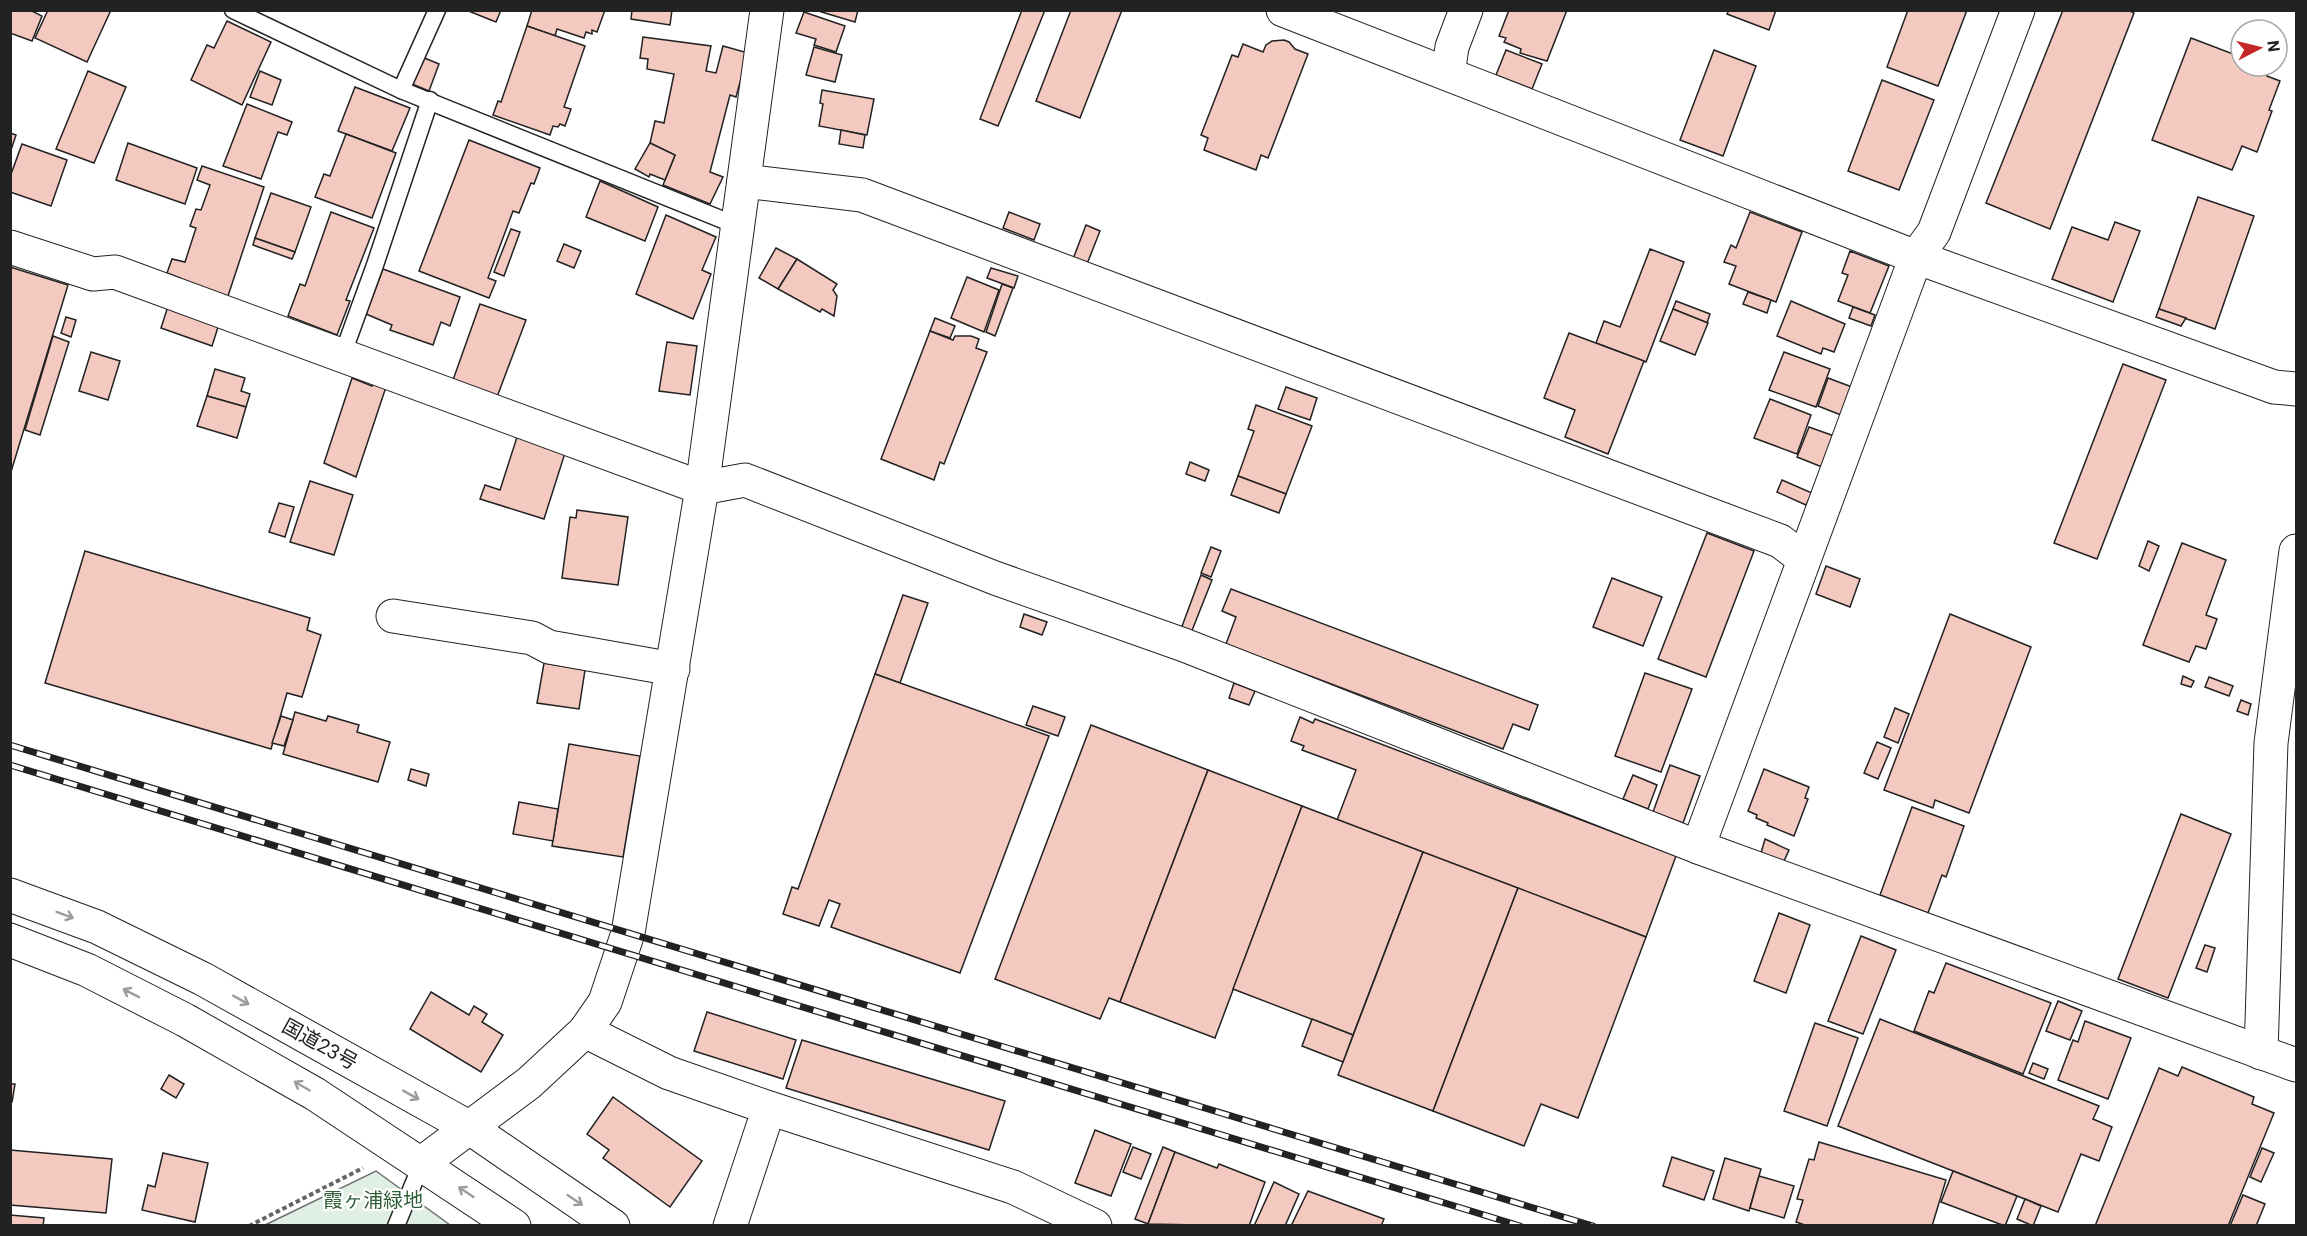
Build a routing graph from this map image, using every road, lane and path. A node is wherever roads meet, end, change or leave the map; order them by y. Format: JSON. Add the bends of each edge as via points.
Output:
{"nodes":[{"id":1,"x":233,"y":10,"type":"edge"},
{"id":2,"x":437,"y":10,"type":"edge"},
{"id":3,"x":767,"y":10,"type":"edge"},
{"id":4,"x":1283,"y":10,"type":"edge"},
{"id":5,"x":1466,"y":10,"type":"edge"},
{"id":6,"x":2018,"y":10,"type":"edge"},
{"id":7,"x":1448,"y":74,"type":"junction"},
{"id":8,"x":401,"y":90,"type":"junction"},
{"id":9,"x":430,"y":100,"type":"junction"},
{"id":10,"x":744,"y":181,"type":"junction"},
{"id":11,"x":738,"y":226,"type":"junction"},
{"id":12,"x":10,"y":247,"type":"edge"},
{"id":13,"x":1916,"y":257,"type":"junction"},
{"id":14,"x":342,"y":356,"type":"junction"},
{"id":15,"x":2296,"y":389,"type":"edge"},
{"id":16,"x":702,"y":488,"type":"junction"},
{"id":17,"x":2296,"y":551,"type":"edge"},
{"id":18,"x":1804,"y":559,"type":"junction"},
{"id":19,"x":393,"y":616,"type":"dead end"},
{"id":20,"x":673,"y":669,"type":"junction"},
{"id":21,"x":1698,"y":847,"type":"junction"},
{"id":22,"x":10,"y":895,"type":"edge"},
{"id":23,"x":10,"y":940,"type":"edge"},
{"id":24,"x":585,"y":1031,"type":"junction"},
{"id":25,"x":2281,"y":1060,"type":"edge"},
{"id":26,"x":769,"y":1108,"type":"junction"},
{"id":27,"x":470,"y":1128,"type":"junction"},
{"id":28,"x":412,"y":1156,"type":"junction"},
{"id":29,"x":249,"y":1226,"type":"edge"},
{"id":30,"x":396,"y":1226,"type":"edge"},
{"id":31,"x":514,"y":1226,"type":"edge"},
{"id":32,"x":613,"y":1226,"type":"edge"},
{"id":33,"x":730,"y":1226,"type":"edge"},
{"id":34,"x":1095,"y":1226,"type":"edge"}],
"edges":[{"from":1,"to":8,"type":"lane"},
{"from":2,"to":8,"type":"lane"},
{"from":3,"to":10,"type":"main road"},
{"from":4,"to":7,"type":"main road"},
{"from":5,"to":7,"type":"main road","via":[[1452,47]]},
{"from":6,"to":13,"type":"main road","via":[[1934,232]]},
{"from":7,"to":13,"type":"main road"},
{"from":8,"to":9,"type":"lane"},
{"from":9,"to":11,"type":"lane"},
{"from":9,"to":14,"type":"lane"},
{"from":10,"to":11,"type":"main road"},
{"from":10,"to":18,"type":"main road","via":[[862,195],[1780,541]]},
{"from":11,"to":16,"type":"main road"},
{"from":12,"to":14,"type":"main road","via":[[93,274],[115,272]]},
{"from":13,"to":15,"type":"main road","via":[[2274,387]]},
{"from":13,"to":18,"type":"main road"},
{"from":14,"to":16,"type":"main road"},
{"from":16,"to":20,"type":"main road"},
{"from":16,"to":21,"type":"main road","via":[[745,480],[995,578],[1228,662]]},
{"from":17,"to":25,"type":"main road","via":[[2271,743]]},
{"from":18,"to":21,"type":"main road"},
{"from":19,"to":20,"type":"main road","via":[[532,638],[549,647]]},
{"from":20,"to":24,"type":"main road","via":[[628,933],[605,1002]]},
{"from":21,"to":25,"type":"main road"},
{"from":22,"to":27,"type":"main road","name":"国道23号","one_way":true,"via":[[97,927],[203,979]]},
{"from":28,"to":23,"type":"main road","one_way":true,"via":[[315,1094],[185,1020],[87,970]]},
{"from":24,"to":26,"type":"main road","via":[[669,1073]]},
{"from":24,"to":27,"type":"main road","via":[[529,1083]]},
{"from":26,"to":33,"type":"main road"},
{"from":26,"to":34,"type":"main road","via":[[1013,1187]]},
{"from":27,"to":28,"type":"main road"},
{"from":27,"to":32,"type":"main road","name":"国道23号","one_way":true},
{"from":28,"to":29,"type":"path"},
{"from":28,"to":30,"type":"lane"},
{"from":31,"to":28,"type":"main road","one_way":true}]}
